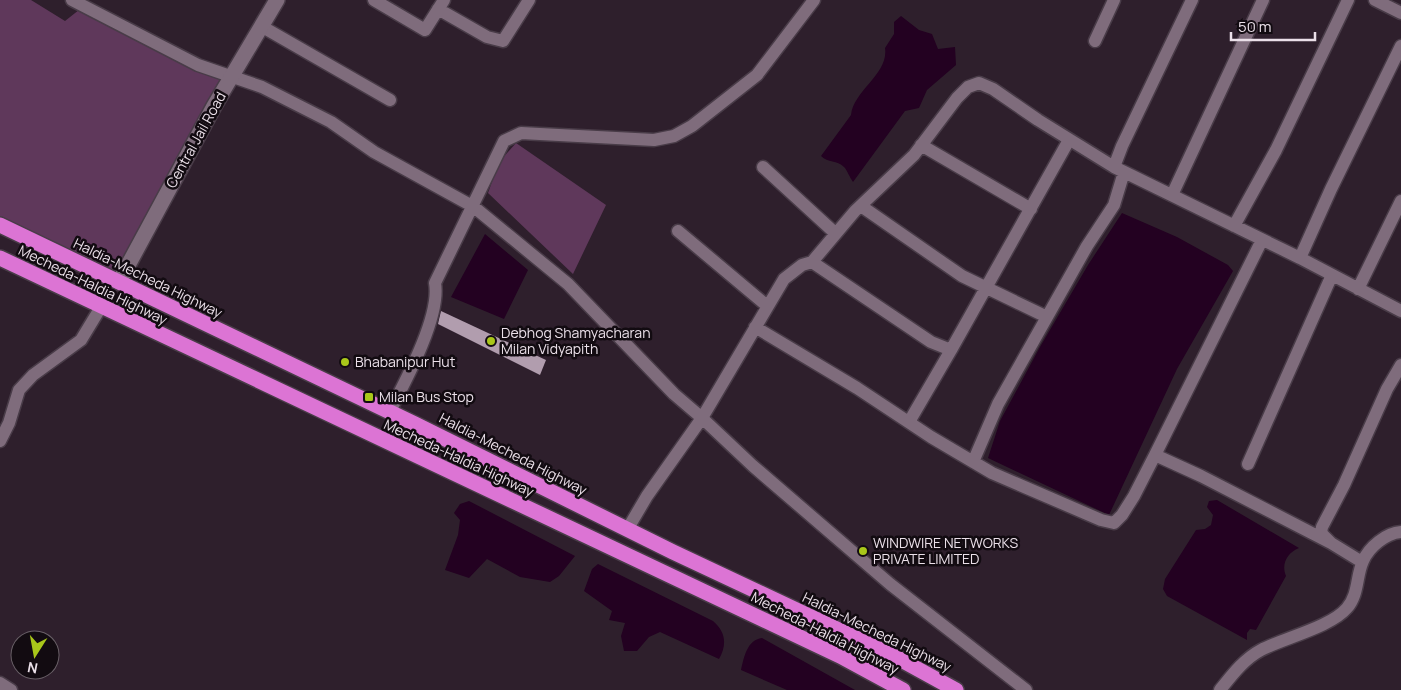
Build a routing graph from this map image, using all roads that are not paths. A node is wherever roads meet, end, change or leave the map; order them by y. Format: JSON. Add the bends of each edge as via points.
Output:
{"nodes":[{"id":1,"x":72,"y":0,"type":"edge"},
{"id":2,"x":277,"y":0,"type":"edge"},
{"id":3,"x":374,"y":0,"type":"edge"},
{"id":4,"x":528,"y":0,"type":"edge"},
{"id":5,"x":814,"y":0,"type":"edge"},
{"id":6,"x":1114,"y":0,"type":"edge"},
{"id":7,"x":1192,"y":0,"type":"edge"},
{"id":8,"x":1262,"y":0,"type":"edge"},
{"id":9,"x":1348,"y":0,"type":"edge"},
{"id":10,"x":1375,"y":0,"type":"edge"},
{"id":11,"x":441,"y":4,"type":"edge"},
{"id":12,"x":1401,"y":13,"type":"edge"},
{"id":13,"x":261,"y":26,"type":"junction"},
{"id":14,"x":1094,"y":41,"type":"dead end"},
{"id":15,"x":1401,"y":46,"type":"edge"},
{"id":16,"x":230,"y":77,"type":"junction"},
{"id":17,"x":390,"y":100,"type":"dead end"},
{"id":18,"x":1069,"y":140,"type":"junction"},
{"id":19,"x":921,"y":145,"type":"junction"},
{"id":20,"x":763,"y":167,"type":"dead end"},
{"id":21,"x":1119,"y":170,"type":"junction"},
{"id":22,"x":1172,"y":195,"type":"junction"},
{"id":23,"x":1401,"y":201,"type":"edge"},
{"id":24,"x":861,"y":206,"type":"junction"},
{"id":25,"x":474,"y":207,"type":"junction"},
{"id":26,"x":1031,"y":208,"type":"junction"},
{"id":27,"x":0,"y":225,"type":"edge"},
{"id":28,"x":1234,"y":226,"type":"junction"},
{"id":29,"x":678,"y":231,"type":"dead end"},
{"id":30,"x":835,"y":233,"type":"junction"},
{"id":31,"x":1262,"y":240,"type":"junction"},
{"id":32,"x":0,"y":258,"type":"edge"},
{"id":33,"x":1300,"y":258,"type":"junction"},
{"id":34,"x":812,"y":262,"type":"junction"},
{"id":35,"x":1332,"y":275,"type":"junction"},
{"id":36,"x":119,"y":282,"type":"junction"},
{"id":37,"x":984,"y":288,"type":"junction"},
{"id":38,"x":1358,"y":289,"type":"junction"},
{"id":39,"x":766,"y":305,"type":"junction"},
{"id":40,"x":101,"y":307,"type":"junction"},
{"id":41,"x":1401,"y":311,"type":"edge"},
{"id":42,"x":1048,"y":317,"type":"junction"},
{"id":43,"x":755,"y":327,"type":"junction"},
{"id":44,"x":951,"y":350,"type":"junction"},
{"id":45,"x":1400,"y":367,"type":"edge"},
{"id":46,"x":390,"y":412,"type":"junction"},
{"id":47,"x":702,"y":418,"type":"junction"},
{"id":48,"x":909,"y":422,"type":"junction"},
{"id":49,"x":0,"y":441,"type":"edge"},
{"id":50,"x":1155,"y":455,"type":"junction"},
{"id":51,"x":973,"y":462,"type":"junction"},
{"id":52,"x":1248,"y":464,"type":"dead end"},
{"id":53,"x":627,"y":530,"type":"junction"},
{"id":54,"x":1401,"y":532,"type":"edge"},
{"id":55,"x":1331,"y":543,"type":"junction"},
{"id":56,"x":1362,"y":562,"type":"junction"},
{"id":57,"x":0,"y":683,"type":"edge"},
{"id":58,"x":11,"y":690,"type":"edge"},
{"id":59,"x":903,"y":690,"type":"edge"},
{"id":60,"x":956,"y":690,"type":"edge"},
{"id":61,"x":1026,"y":690,"type":"edge"},
{"id":62,"x":1220,"y":690,"type":"edge"}],
"edges":[{"from":1,"to":16,"type":"street"},
{"from":2,"to":13,"type":"street","name":"Central Jail Road"},
{"from":3,"to":11,"type":"street","via":[[425,30]]},
{"from":4,"to":11,"type":"street","via":[[504,41],[487,37]]},
{"from":5,"to":25,"type":"street","via":[[757,75],[692,126],[674,136],[654,140],[521,133],[504,141]]},
{"from":6,"to":14,"type":"street"},
{"from":7,"to":21,"type":"street","via":[[1122,146]]},
{"from":8,"to":22,"type":"street"},
{"from":9,"to":28,"type":"street","via":[[1276,150]]},
{"from":10,"to":12,"type":"street"},
{"from":13,"to":16,"type":"street","name":"Central Jail Road"},
{"from":13,"to":17,"type":"street"},
{"from":15,"to":33,"type":"street"},
{"from":16,"to":25,"type":"street","via":[[262,87],[331,122],[374,152]]},
{"from":16,"to":36,"type":"street","name":"Central Jail Road"},
{"from":18,"to":19,"type":"street","via":[[979,83],[957,98]]},
{"from":18,"to":21,"type":"street"},
{"from":18,"to":26,"type":"street"},
{"from":19,"to":24,"type":"street"},
{"from":19,"to":26,"type":"street"},
{"from":20,"to":30,"type":"street"},
{"from":21,"to":22,"type":"street"},
{"from":21,"to":42,"type":"street","via":[[1114,205]]},
{"from":22,"to":28,"type":"street"},
{"from":23,"to":38,"type":"street"},
{"from":24,"to":30,"type":"street"},
{"from":24,"to":37,"type":"street"},
{"from":25,"to":46,"type":"street","via":[[435,283],[437,293],[428,326]]},
{"from":25,"to":47,"type":"street","via":[[568,284],[674,394]]},
{"from":26,"to":37,"type":"street"},
{"from":27,"to":36,"type":"highway","name":"Haldia-Mecheda Highway"},
{"from":28,"to":31,"type":"street"},
{"from":29,"to":39,"type":"street"},
{"from":30,"to":34,"type":"street"},
{"from":31,"to":33,"type":"street"},
{"from":31,"to":50,"type":"street"},
{"from":32,"to":40,"type":"highway","name":"Mecheda-Haldia Highway"},
{"from":33,"to":35,"type":"street"},
{"from":34,"to":39,"type":"street","via":[[802,264],[784,279]]},
{"from":34,"to":44,"type":"street","via":[[932,342]]},
{"from":35,"to":38,"type":"street"},
{"from":35,"to":52,"type":"street"},
{"from":36,"to":46,"type":"highway","name":"Haldia-Mecheda Highway"},
{"from":37,"to":42,"type":"street"},
{"from":37,"to":44,"type":"street"},
{"from":38,"to":41,"type":"street"},
{"from":39,"to":43,"type":"street"},
{"from":40,"to":49,"type":"street","via":[[81,340],[33,374],[19,390]]},
{"from":40,"to":59,"type":"highway","name":"Mecheda-Haldia Highway","via":[[840,656]]},
{"from":42,"to":51,"type":"street","via":[[992,415]]},
{"from":43,"to":47,"type":"street"},
{"from":43,"to":48,"type":"street"},
{"from":44,"to":48,"type":"street"},
{"from":45,"to":55,"type":"street","via":[[1322,527],[1321,533]]},
{"from":46,"to":53,"type":"highway","name":"Haldia-Mecheda Highway"},
{"from":47,"to":53,"type":"street","via":[[646,496]]},
{"from":47,"to":61,"type":"street","via":[[890,584]]},
{"from":48,"to":51,"type":"street"},
{"from":50,"to":51,"type":"street","via":[[1134,496],[1114,523],[1051,500]]},
{"from":50,"to":55,"type":"street"},
{"from":53,"to":60,"type":"highway","name":"Haldia-Mecheda Highway","via":[[894,656]]},
{"from":54,"to":56,"type":"street","via":[[1393,532],[1378,542]]},
{"from":55,"to":56,"type":"street"},
{"from":56,"to":62,"type":"street","via":[[1354,597],[1347,609],[1300,634],[1260,650],[1247,659]]},
{"from":57,"to":58,"type":"street"}]}
